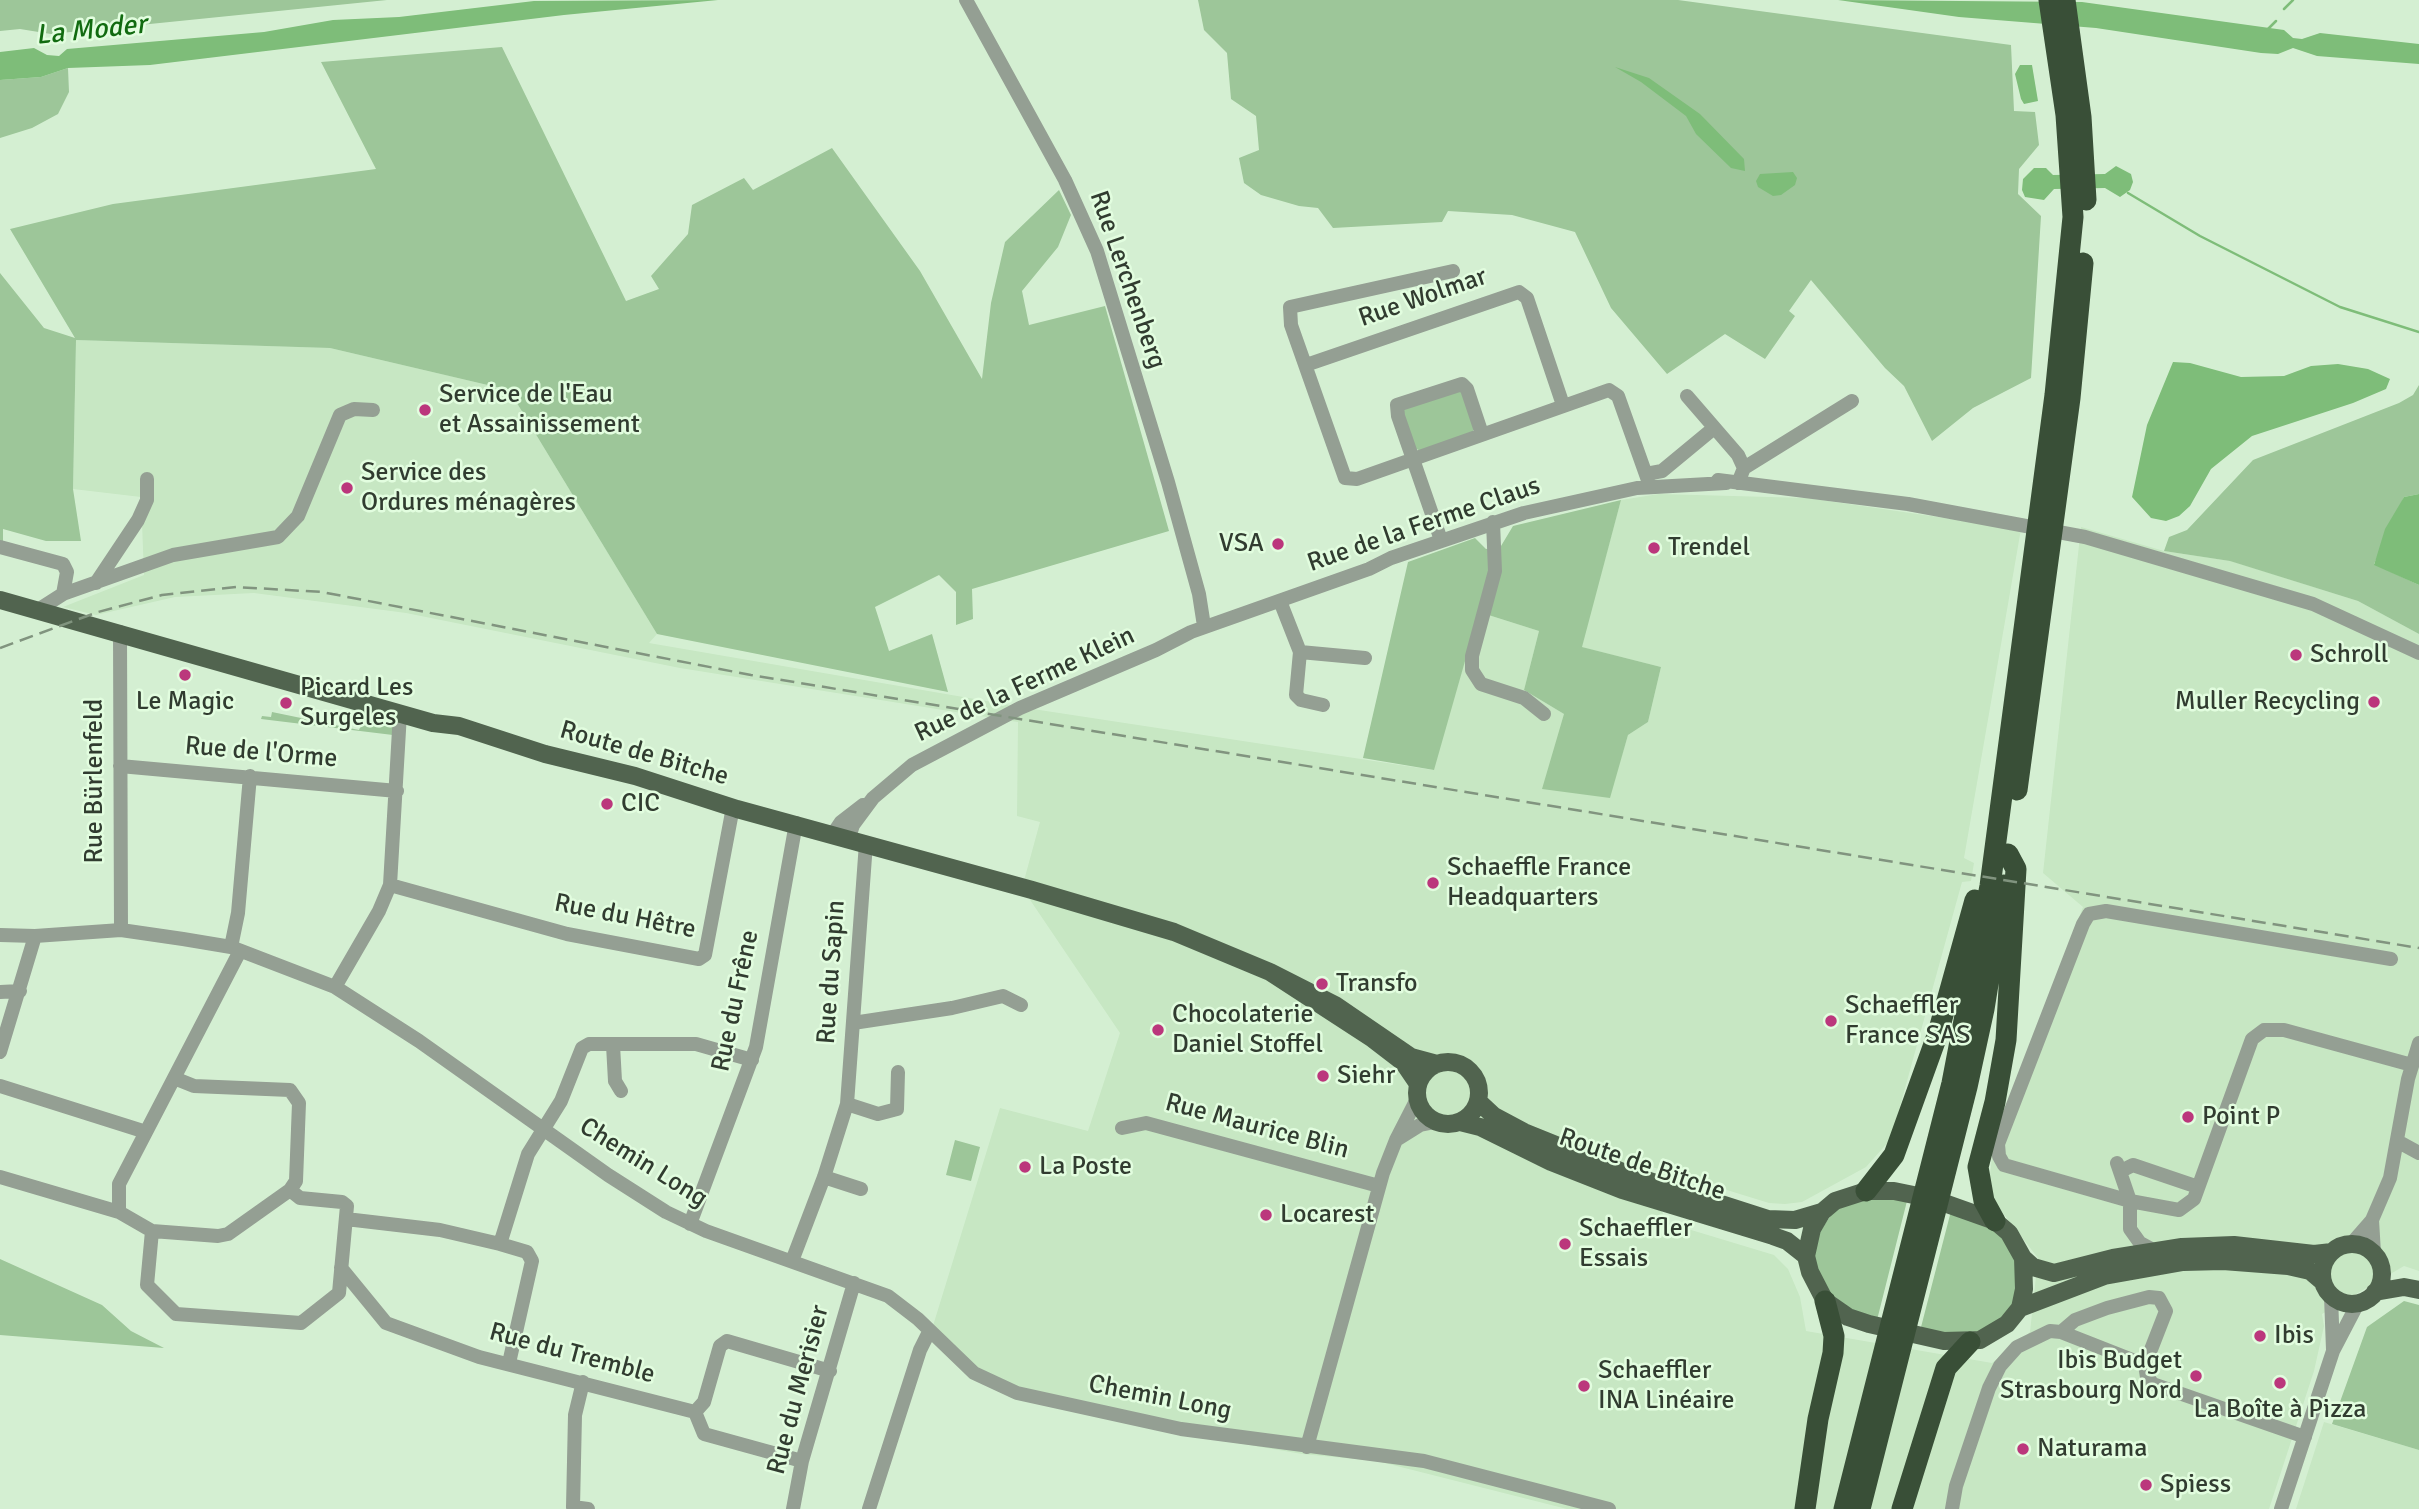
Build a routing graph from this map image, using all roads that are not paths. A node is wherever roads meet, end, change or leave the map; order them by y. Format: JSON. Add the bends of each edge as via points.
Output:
{"nodes":[{"id":1,"x":966,"y":0,"type":"edge"},
{"id":2,"x":2049,"y":0,"type":"edge"},
{"id":3,"x":2065,"y":0,"type":"edge"},
{"id":4,"x":2066,"y":53,"type":"junction"},
{"id":5,"x":1453,"y":271,"type":"dead end"},
{"id":6,"x":1306,"y":365,"type":"junction"},
{"id":7,"x":1687,"y":396,"type":"dead end"},
{"id":8,"x":1852,"y":401,"type":"dead end"},
{"id":9,"x":1563,"y":405,"type":"junction"},
{"id":10,"x":373,"y":410,"type":"dead end"},
{"id":11,"x":1714,"y":428,"type":"junction"},
{"id":12,"x":1482,"y":434,"type":"junction"},
{"id":13,"x":1413,"y":459,"type":"junction"},
{"id":14,"x":1744,"y":468,"type":"junction"},
{"id":15,"x":147,"y":479,"type":"dead end"},
{"id":16,"x":1648,"y":480,"type":"junction"},
{"id":17,"x":1732,"y":483,"type":"junction"},
{"id":18,"x":1493,"y":522,"type":"junction"},
{"id":19,"x":1441,"y":540,"type":"junction"},
{"id":20,"x":0,"y":547,"type":"edge"},
{"id":21,"x":96,"y":583,"type":"junction"},
{"id":22,"x":63,"y":594,"type":"junction"},
{"id":23,"x":0,"y":600,"type":"edge"},
{"id":24,"x":1280,"y":601,"type":"junction"},
{"id":25,"x":38,"y":610,"type":"junction"},
{"id":26,"x":1209,"y":624,"type":"junction"},
{"id":27,"x":120,"y":632,"type":"junction"},
{"id":28,"x":1300,"y":652,"type":"junction"},
{"id":29,"x":2419,"y":653,"type":"edge"},
{"id":30,"x":1365,"y":658,"type":"dead end"},
{"id":31,"x":1323,"y":705,"type":"dead end"},
{"id":32,"x":400,"y":713,"type":"junction"},
{"id":33,"x":1544,"y":715,"type":"dead end"},
{"id":34,"x":120,"y":766,"type":"junction"},
{"id":35,"x":250,"y":776,"type":"junction"},
{"id":36,"x":397,"y":791,"type":"junction"},
{"id":37,"x":733,"y":807,"type":"junction"},
{"id":38,"x":796,"y":823,"type":"junction"},
{"id":39,"x":849,"y":838,"type":"junction"},
{"id":40,"x":1999,"y":872,"type":"junction"},
{"id":41,"x":390,"y":885,"type":"junction"},
{"id":42,"x":121,"y":930,"type":"junction"},
{"id":43,"x":0,"y":935,"type":"edge"},
{"id":44,"x":35,"y":936,"type":"junction"},
{"id":45,"x":236,"y":949,"type":"junction"},
{"id":46,"x":2391,"y":958,"type":"dead end"},
{"id":47,"x":1270,"y":972,"type":"junction"},
{"id":48,"x":335,"y":987,"type":"junction"},
{"id":49,"x":20,"y":991,"type":"junction"},
{"id":50,"x":0,"y":992,"type":"edge"},
{"id":51,"x":1021,"y":1005,"type":"dead end"},
{"id":52,"x":853,"y":1023,"type":"junction"},
{"id":53,"x":2419,"y":1042,"type":"edge"},
{"id":54,"x":612,"y":1045,"type":"junction"},
{"id":55,"x":0,"y":1052,"type":"edge"},
{"id":56,"x":752,"y":1059,"type":"junction"},
{"id":57,"x":1437,"y":1064,"type":"junction"},
{"id":58,"x":2412,"y":1065,"type":"junction"},
{"id":59,"x":898,"y":1072,"type":"dead end"},
{"id":60,"x":174,"y":1078,"type":"junction"},
{"id":61,"x":0,"y":1086,"type":"edge"},
{"id":62,"x":621,"y":1091,"type":"dead end"},
{"id":63,"x":1418,"y":1091,"type":"junction"},
{"id":64,"x":1479,"y":1102,"type":"junction"},
{"id":65,"x":847,"y":1104,"type":"junction"},
{"id":66,"x":1435,"y":1122,"type":"junction"},
{"id":67,"x":1460,"y":1122,"type":"junction"},
{"id":68,"x":1122,"y":1128,"type":"dead end"},
{"id":69,"x":542,"y":1129,"type":"junction"},
{"id":70,"x":146,"y":1132,"type":"junction"},
{"id":71,"x":1396,"y":1140,"type":"junction"},
{"id":72,"x":2398,"y":1141,"type":"junction"},
{"id":73,"x":2419,"y":1153,"type":"edge"},
{"id":74,"x":2396,"y":1159,"type":"junction"},
{"id":75,"x":2419,"y":1160,"type":"edge"},
{"id":76,"x":0,"y":1177,"type":"edge"},
{"id":77,"x":824,"y":1177,"type":"junction"},
{"id":78,"x":1379,"y":1186,"type":"junction"},
{"id":79,"x":2198,"y":1187,"type":"junction"},
{"id":80,"x":861,"y":1189,"type":"dead end"},
{"id":81,"x":290,"y":1190,"type":"junction"},
{"id":82,"x":1866,"y":1191,"type":"junction"},
{"id":83,"x":2130,"y":1201,"type":"junction"},
{"id":84,"x":119,"y":1212,"type":"junction"},
{"id":85,"x":1822,"y":1212,"type":"junction"},
{"id":86,"x":346,"y":1219,"type":"junction"},
{"id":87,"x":2372,"y":1220,"type":"junction"},
{"id":88,"x":1995,"y":1221,"type":"junction"},
{"id":89,"x":690,"y":1224,"type":"junction"},
{"id":90,"x":152,"y":1231,"type":"junction"},
{"id":91,"x":500,"y":1244,"type":"junction"},
{"id":92,"x":2351,"y":1244,"type":"junction"},
{"id":93,"x":2153,"y":1250,"type":"junction"},
{"id":94,"x":2332,"y":1251,"type":"junction"},
{"id":95,"x":1806,"y":1256,"type":"junction"},
{"id":96,"x":2023,"y":1258,"type":"junction"},
{"id":97,"x":2377,"y":1259,"type":"junction"},
{"id":98,"x":792,"y":1261,"type":"junction"},
{"id":99,"x":341,"y":1268,"type":"junction"},
{"id":100,"x":2419,"y":1280,"type":"edge"},
{"id":101,"x":854,"y":1283,"type":"junction"},
{"id":102,"x":2327,"y":1289,"type":"junction"},
{"id":103,"x":2419,"y":1290,"type":"edge"},
{"id":104,"x":2375,"y":1292,"type":"junction"},
{"id":105,"x":1825,"y":1301,"type":"junction"},
{"id":106,"x":2358,"y":1303,"type":"junction"},
{"id":107,"x":2020,"y":1308,"type":"junction"},
{"id":108,"x":929,"y":1332,"type":"junction"},
{"id":109,"x":2061,"y":1332,"type":"junction"},
{"id":110,"x":1970,"y":1342,"type":"junction"},
{"id":111,"x":2333,"y":1351,"type":"junction"},
{"id":112,"x":1892,"y":1355,"type":"junction"},
{"id":113,"x":509,"y":1363,"type":"junction"},
{"id":114,"x":2145,"y":1365,"type":"junction"},
{"id":115,"x":830,"y":1371,"type":"junction"},
{"id":116,"x":583,"y":1382,"type":"junction"},
{"id":117,"x":695,"y":1412,"type":"junction"},
{"id":118,"x":2305,"y":1437,"type":"junction"},
{"id":119,"x":1307,"y":1447,"type":"junction"},
{"id":120,"x":802,"y":1461,"type":"junction"},
{"id":121,"x":588,"y":1509,"type":"edge"},
{"id":122,"x":793,"y":1509,"type":"edge"},
{"id":123,"x":869,"y":1509,"type":"edge"},
{"id":124,"x":1609,"y":1509,"type":"edge"},
{"id":125,"x":1805,"y":1509,"type":"edge"},
{"id":126,"x":1844,"y":1509,"type":"edge"},
{"id":127,"x":1860,"y":1509,"type":"edge"},
{"id":128,"x":1902,"y":1509,"type":"edge"},
{"id":129,"x":1952,"y":1509,"type":"edge"},
{"id":130,"x":2281,"y":1509,"type":"edge"}],
"edges":[{"from":1,"to":26,"type":"street","name":"Rue Lerchenberg","via":[[1065,180],[1097,251]]},
{"from":2,"to":4,"type":"highway"},
{"from":3,"to":4,"type":"highway"},
{"from":4,"to":40,"type":"highway","via":[[2073,217],[2048,505]]},
{"from":5,"to":6,"type":"street","via":[[1290,307],[1291,325]]},
{"from":6,"to":9,"type":"street","name":"Rue Wolmar","via":[[1519,292],[1527,298]]},
{"from":6,"to":13,"type":"street","via":[[1345,478],[1352,480]]},
{"from":7,"to":11,"type":"street"},
{"from":8,"to":14,"type":"street"},
{"from":9,"to":12,"type":"street"},
{"from":9,"to":16,"type":"street","via":[[1604,391],[1616,393]]},
{"from":10,"to":21,"type":"street","via":[[355,409],[340,415],[298,516],[278,537],[173,555]]},
{"from":11,"to":14,"type":"street"},
{"from":11,"to":16,"type":"street"},
{"from":12,"to":13,"type":"street"},
{"from":12,"to":13,"type":"street","via":[[1462,384],[1405,400],[1396,409]]},
{"from":13,"to":19,"type":"street"},
{"from":14,"to":17,"type":"street"},
{"from":15,"to":21,"type":"street","via":[[146,500],[138,520]]},
{"from":16,"to":17,"type":"street","name":"Rue de la Ferme Claus","via":[[1686,487]]},
{"from":16,"to":18,"type":"street","name":"Rue de la Ferme Claus"},
{"from":17,"to":29,"type":"street","name":"Rue de la Ferme Claus","via":[[1908,503],[2078,535],[2313,604]]},
{"from":18,"to":19,"type":"street","name":"Rue de la Ferme Claus"},
{"from":18,"to":33,"type":"street","via":[[1495,571],[1472,670],[1481,684],[1524,698]]},
{"from":19,"to":24,"type":"street","name":"Rue de la Ferme Claus"},
{"from":20,"to":22,"type":"street","via":[[63,564],[67,572]]},
{"from":21,"to":22,"type":"street"},
{"from":22,"to":25,"type":"street"},
{"from":23,"to":25,"type":"main road","name":"Route de Bitche"},
{"from":24,"to":26,"type":"street","name":"Rue de la Ferme Claus"},
{"from":24,"to":28,"type":"street"},
{"from":25,"to":27,"type":"main road","name":"Route de Bitche"},
{"from":26,"to":39,"type":"street","name":"Rue de la Ferme Klein","via":[[1004,716],[912,765],[846,817]]},
{"from":27,"to":32,"type":"main road","name":"Route de Bitche"},
{"from":27,"to":34,"type":"street","name":"Rue Bürlenfeld"},
{"from":28,"to":30,"type":"street"},
{"from":28,"to":31,"type":"street","via":[[1297,695]]},
{"from":32,"to":36,"type":"street"},
{"from":32,"to":37,"type":"main road","name":"Route de Bitche","via":[[459,726]]},
{"from":34,"to":35,"type":"street","name":"Rue de l'Orme"},
{"from":34,"to":42,"type":"street","name":"Rue Bürlenfeld"},
{"from":35,"to":36,"type":"street","name":"Rue de l'Orme"},
{"from":35,"to":45,"type":"street"},
{"from":36,"to":41,"type":"street"},
{"from":37,"to":38,"type":"main road","name":"Route de Bitche"},
{"from":37,"to":41,"type":"street","name":"Rue du Hêtre","via":[[705,955],[699,959],[566,934]]},
{"from":38,"to":39,"type":"main road","name":"Route de Bitche"},
{"from":38,"to":56,"type":"street","name":"Rue du Frêne"},
{"from":39,"to":47,"type":"main road","name":"Route de Bitche","via":[[1174,932]]},
{"from":39,"to":52,"type":"street","name":"Rue du Sapin"},
{"from":40,"to":82,"type":"highway","via":[[1894,1155]]},
{"from":40,"to":88,"type":"highway","via":[[2006,1040],[1996,1102],[1978,1167],[1984,1200]]},
{"from":40,"to":112,"type":"highway","via":[[1933,1187]]},
{"from":41,"to":48,"type":"street"},
{"from":42,"to":44,"type":"street","name":"Chemin Long"},
{"from":42,"to":45,"type":"street","name":"Chemin Long"},
{"from":43,"to":44,"type":"street","name":"Chemin Long"},
{"from":44,"to":49,"type":"street"},
{"from":45,"to":48,"type":"street","name":"Chemin Long"},
{"from":45,"to":60,"type":"street"},
{"from":46,"to":83,"type":"street","via":[[2106,911],[2090,914],[1998,1144],[1999,1156],[2004,1165]]},
{"from":47,"to":57,"type":"main road","name":"Route de Bitche","via":[[1335,1005],[1411,1057]]},
{"from":47,"to":63,"type":"main road","name":"Route de Bitche","via":[[1373,1039],[1409,1068]]},
{"from":48,"to":69,"type":"street","name":"Chemin Long"},
{"from":49,"to":50,"type":"street"},
{"from":49,"to":55,"type":"street"},
{"from":51,"to":52,"type":"street","via":[[1003,996]]},
{"from":52,"to":65,"type":"street","name":"Rue du Sapin"},
{"from":53,"to":58,"type":"street"},
{"from":54,"to":56,"type":"street","via":[[696,1044]]},
{"from":54,"to":62,"type":"street","via":[[615,1081]]},
{"from":54,"to":69,"type":"street","via":[[582,1048],[561,1101]]},
{"from":56,"to":89,"type":"street","name":"Rue du Frêne"},
{"from":57,"to":63,"type":"main road","via":[[1425,1072]]},
{"from":57,"to":64,"type":"main road","via":[[1455,1062],[1469,1070],[1479,1087]]},
{"from":58,"to":72,"type":"street"},
{"from":58,"to":79,"type":"street","via":[[2284,1030],[2264,1030],[2252,1038]]},
{"from":59,"to":65,"type":"street","via":[[897,1109],[878,1114]]},
{"from":60,"to":70,"type":"street"},
{"from":60,"to":81,"type":"street","via":[[194,1086],[290,1090],[299,1103],[296,1181]]},
{"from":61,"to":70,"type":"street"},
{"from":63,"to":66,"type":"main road","via":[[1425,1114]]},
{"from":63,"to":71,"type":"street"},
{"from":64,"to":67,"type":"main road"},
{"from":64,"to":85,"type":"main road","name":"Route de Bitche","via":[[1524,1132],[1628,1174],[1730,1207],[1784,1221]]},
{"from":65,"to":77,"type":"street","name":"Rue du Sapin"},
{"from":66,"to":67,"type":"main road"},
{"from":66,"to":71,"type":"street","via":[[1420,1125]]},
{"from":67,"to":95,"type":"main road","name":"Route de Bitche","via":[[1596,1180],[1787,1241]]},
{"from":68,"to":78,"type":"street","name":"Rue Maurice Blin","via":[[1146,1123]]},
{"from":69,"to":89,"type":"street","name":"Chemin Long","via":[[619,1183]]},
{"from":69,"to":91,"type":"street","via":[[528,1154]]},
{"from":70,"to":84,"type":"street","via":[[119,1184]]},
{"from":71,"to":78,"type":"street"},
{"from":72,"to":73,"type":"street"},
{"from":72,"to":74,"type":"street"},
{"from":74,"to":75,"type":"street"},
{"from":74,"to":87,"type":"street"},
{"from":76,"to":84,"type":"street"},
{"from":77,"to":80,"type":"street"},
{"from":77,"to":98,"type":"street","name":"Rue du Sapin"},
{"from":78,"to":119,"type":"street"},
{"from":79,"to":83,"type":"street","via":[[2194,1199],[2179,1210]]},
{"from":79,"to":83,"type":"street","via":[[2133,1165],[2119,1167]]},
{"from":81,"to":86,"type":"street","via":[[300,1198],[342,1202],[347,1206]]},
{"from":81,"to":90,"type":"street","via":[[228,1234]]},
{"from":82,"to":85,"type":"main road","via":[[1835,1201]]},
{"from":82,"to":88,"type":"main road","via":[[1933,1199]]},
{"from":83,"to":93,"type":"street","via":[[2132,1235]]},
{"from":84,"to":90,"type":"street"},
{"from":85,"to":95,"type":"main road","via":[[1812,1229]]},
{"from":86,"to":91,"type":"street","via":[[440,1230]]},
{"from":86,"to":99,"type":"street"},
{"from":87,"to":92,"type":"street"},
{"from":87,"to":97,"type":"street"},
{"from":88,"to":96,"type":"main road","via":[[2009,1233]]},
{"from":89,"to":98,"type":"street","name":"Chemin Long"},
{"from":90,"to":99,"type":"street","via":[[147,1285],[176,1314],[301,1323],[338,1293]]},
{"from":91,"to":113,"type":"street","via":[[527,1252],[532,1261]]},
{"from":92,"to":94,"type":"main road"},
{"from":92,"to":97,"type":"main road"},
{"from":93,"to":94,"type":"main road","via":[[2209,1245],[2314,1254]]},
{"from":93,"to":96,"type":"main road","via":[[2054,1273],[2033,1267]]},
{"from":94,"to":102,"type":"main road","via":[[2324,1262]]},
{"from":95,"to":105,"type":"main road"},
{"from":96,"to":107,"type":"main road"},
{"from":97,"to":100,"type":"main road"},
{"from":97,"to":104,"type":"main road","via":[[2382,1274]]},
{"from":98,"to":101,"type":"street","name":"Chemin Long"},
{"from":99,"to":113,"type":"street","name":"Rue du Tremble","via":[[386,1323]]},
{"from":101,"to":108,"type":"street","name":"Chemin Long","via":[[888,1296]]},
{"from":101,"to":115,"type":"street","name":"Rue du Merisier"},
{"from":102,"to":106,"type":"main road","via":[[2339,1301]]},
{"from":102,"to":107,"type":"main road","via":[[2310,1271],[2288,1266],[2183,1262],[2104,1276]]},
{"from":102,"to":111,"type":"street"},
{"from":103,"to":104,"type":"main road","via":[[2404,1287]]},
{"from":104,"to":106,"type":"main road"},
{"from":105,"to":110,"type":"main road","via":[[1848,1317],[1889,1330]]},
{"from":105,"to":125,"type":"highway","via":[[1834,1336],[1833,1353]]},
{"from":106,"to":111,"type":"street"},
{"from":107,"to":110,"type":"main road","via":[[2000,1330]]},
{"from":108,"to":119,"type":"street","name":"Chemin Long","via":[[974,1373],[1028,1396],[1181,1429]]},
{"from":108,"to":123,"type":"street"},
{"from":109,"to":114,"type":"street"},
{"from":109,"to":114,"type":"street","via":[[2075,1320],[2107,1308],[2159,1298],[2166,1311]]},
{"from":109,"to":129,"type":"street","via":[[2032,1337],[2008,1354],[2000,1366],[1956,1486]]},
{"from":110,"to":128,"type":"highway","via":[[1946,1368]]},
{"from":111,"to":118,"type":"street"},
{"from":112,"to":126,"type":"highway"},
{"from":112,"to":127,"type":"highway"},
{"from":113,"to":116,"type":"street","name":"Rue du Tremble"},
{"from":114,"to":118,"type":"street","via":[[2153,1384]]},
{"from":115,"to":117,"type":"street","via":[[727,1341],[720,1346],[704,1402]]},
{"from":115,"to":120,"type":"street","name":"Rue du Merisier"},
{"from":116,"to":117,"type":"street","name":"Rue du Tremble"},
{"from":116,"to":121,"type":"street","via":[[575,1415],[573,1507]]},
{"from":117,"to":120,"type":"street","via":[[704,1434]]},
{"from":118,"to":130,"type":"street"},
{"from":119,"to":124,"type":"street","name":"Chemin Long","via":[[1450,1466]]},
{"from":120,"to":122,"type":"street","name":"Rue du Merisier"}]}
